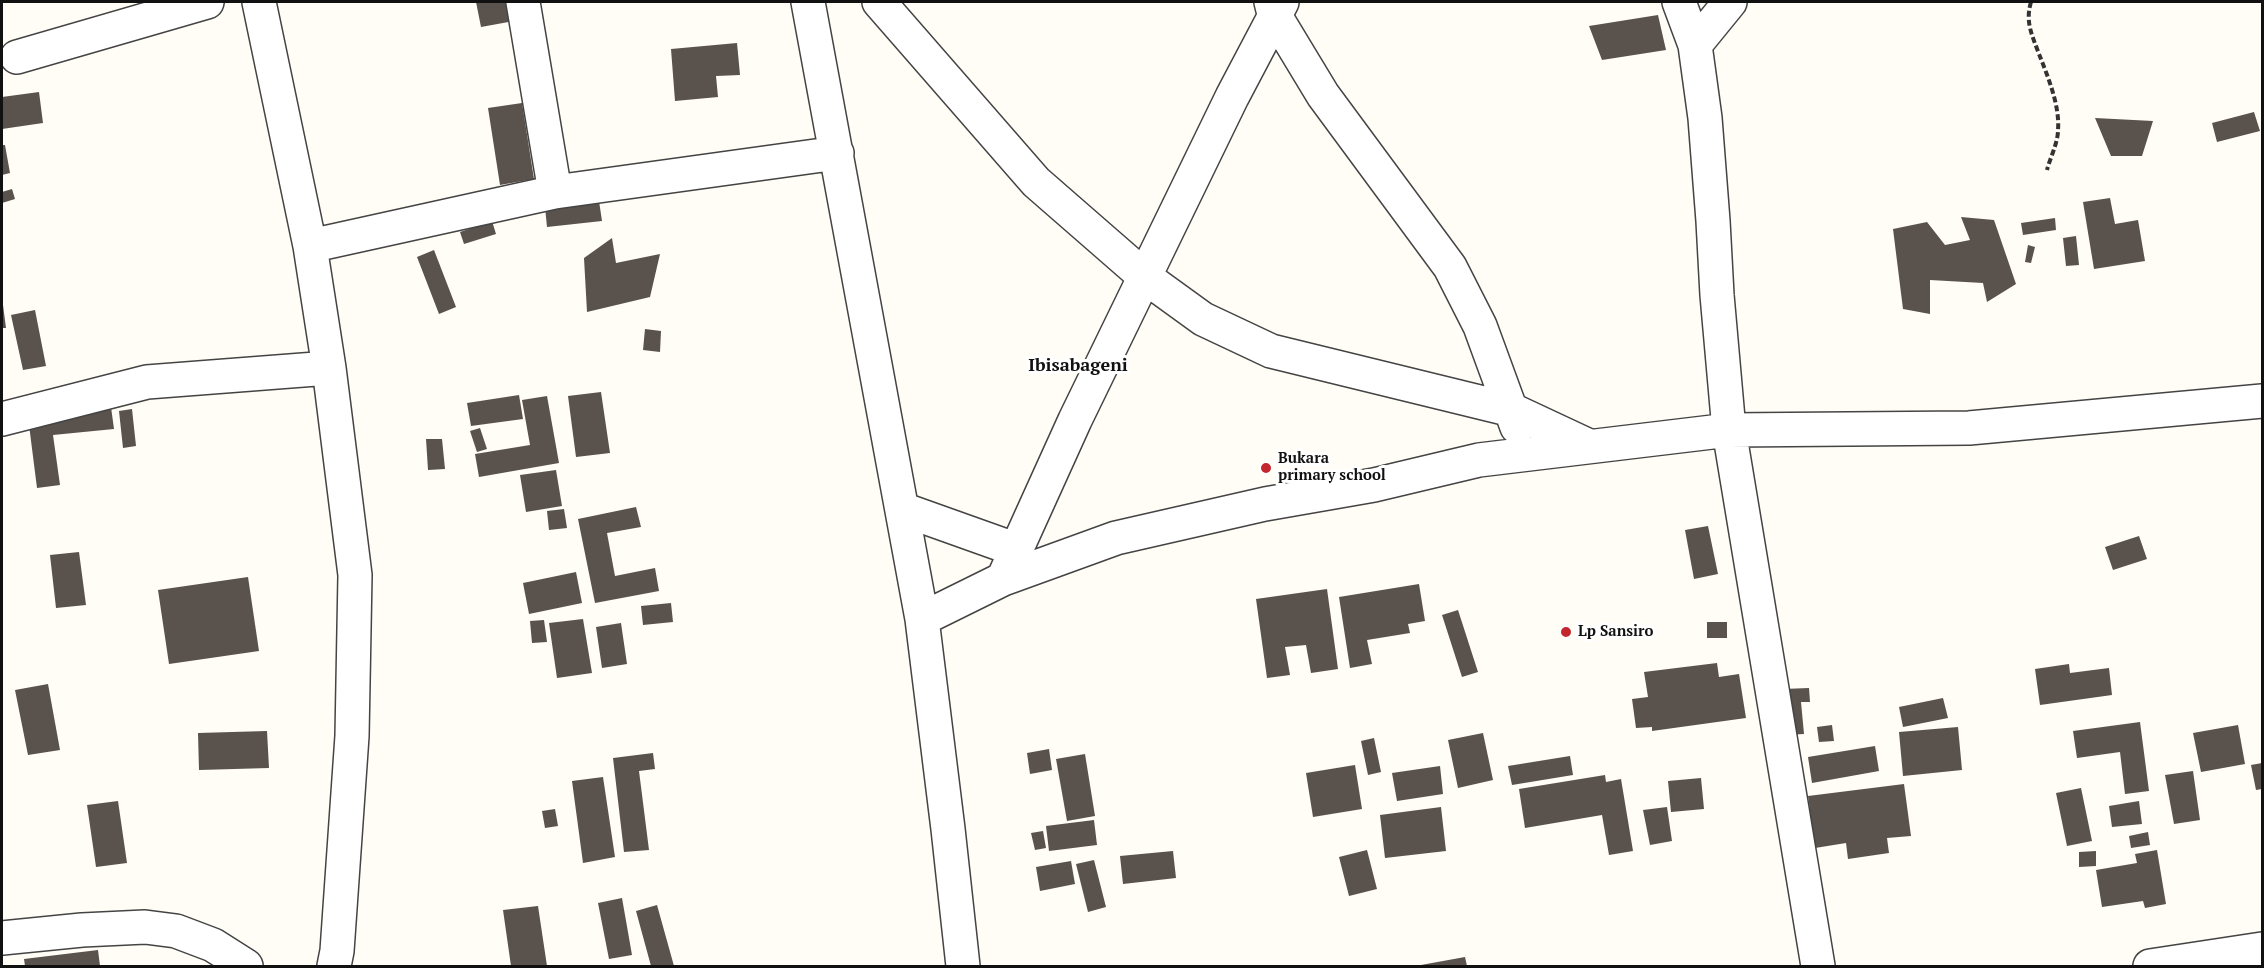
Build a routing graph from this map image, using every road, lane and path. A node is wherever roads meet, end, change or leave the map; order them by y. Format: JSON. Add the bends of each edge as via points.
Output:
{"nodes":[{"id":1,"x":207,"y":2,"type":"edge"},
{"id":2,"x":259,"y":2,"type":"edge"},
{"id":3,"x":523,"y":2,"type":"edge"},
{"id":4,"x":808,"y":2,"type":"edge"},
{"id":5,"x":879,"y":2,"type":"edge"},
{"id":6,"x":1679,"y":2,"type":"edge"},
{"id":7,"x":1730,"y":2,"type":"edge"},
{"id":8,"x":2031,"y":2,"type":"edge"},
{"id":9,"x":1276,"y":6,"type":"edge"},
{"id":10,"x":1695,"y":45,"type":"junction"},
{"id":11,"x":18,"y":57,"type":"dead end"},
{"id":12,"x":837,"y":153,"type":"junction"},
{"id":13,"x":2047,"y":170,"type":"dead end"},
{"id":14,"x":555,"y":192,"type":"junction"},
{"id":15,"x":310,"y":246,"type":"junction"},
{"id":16,"x":1145,"y":278,"type":"junction"},
{"id":17,"x":329,"y":368,"type":"junction"},
{"id":18,"x":2262,"y":401,"type":"edge"},
{"id":19,"x":1512,"y":410,"type":"junction"},
{"id":20,"x":2,"y":418,"type":"edge"},
{"id":21,"x":1729,"y":430,"type":"junction"},
{"id":22,"x":1589,"y":446,"type":"junction"},
{"id":23,"x":1525,"y":454,"type":"junction"},
{"id":24,"x":902,"y":509,"type":"junction"},
{"id":25,"x":1010,"y":564,"type":"junction"},
{"id":26,"x":922,"y":619,"type":"junction"},
{"id":27,"x":2,"y":938,"type":"edge"},
{"id":28,"x":2262,"y":949,"type":"edge"},
{"id":29,"x":2184,"y":964,"type":"edge"},
{"id":30,"x":246,"y":966,"type":"edge"},
{"id":31,"x":334,"y":966,"type":"edge"},
{"id":32,"x":963,"y":966,"type":"edge"},
{"id":33,"x":1818,"y":966,"type":"edge"},
{"id":34,"x":2150,"y":966,"type":"edge"}],
"edges":[{"from":1,"to":11,"type":"street"},
{"from":2,"to":15,"type":"street"},
{"from":3,"to":14,"type":"street"},
{"from":4,"to":12,"type":"street"},
{"from":5,"to":16,"type":"street","via":[[1036,182]]},
{"from":6,"to":10,"type":"street"},
{"from":7,"to":10,"type":"street"},
{"from":8,"to":13,"type":"path","via":[[2030,31],[2056,107],[2059,131]]},
{"from":9,"to":16,"type":"street"},
{"from":9,"to":19,"type":"street","via":[[1323,95],[1450,267],[1480,326]]},
{"from":10,"to":21,"type":"street","via":[[1706,130]]},
{"from":12,"to":14,"type":"street"},
{"from":12,"to":24,"type":"street"},
{"from":14,"to":15,"type":"street"},
{"from":15,"to":17,"type":"street"},
{"from":16,"to":19,"type":"street","via":[[1203,319],[1271,351]]},
{"from":16,"to":25,"type":"street"},
{"from":17,"to":20,"type":"street","via":[[147,382]]},
{"from":17,"to":31,"type":"street","via":[[355,575],[352,736]]},
{"from":18,"to":21,"type":"street","via":[[1969,428]]},
{"from":19,"to":22,"type":"street"},
{"from":19,"to":23,"type":"street"},
{"from":21,"to":22,"type":"street"},
{"from":21,"to":33,"type":"street"},
{"from":22,"to":23,"type":"street"},
{"from":23,"to":25,"type":"street","via":[[1265,504]]},
{"from":24,"to":25,"type":"street"},
{"from":24,"to":26,"type":"street"},
{"from":25,"to":26,"type":"street"},
{"from":26,"to":32,"type":"street"},
{"from":27,"to":30,"type":"street","via":[[145,927],[176,932],[213,945]]},
{"from":28,"to":29,"type":"street"},
{"from":29,"to":34,"type":"street"}]}
